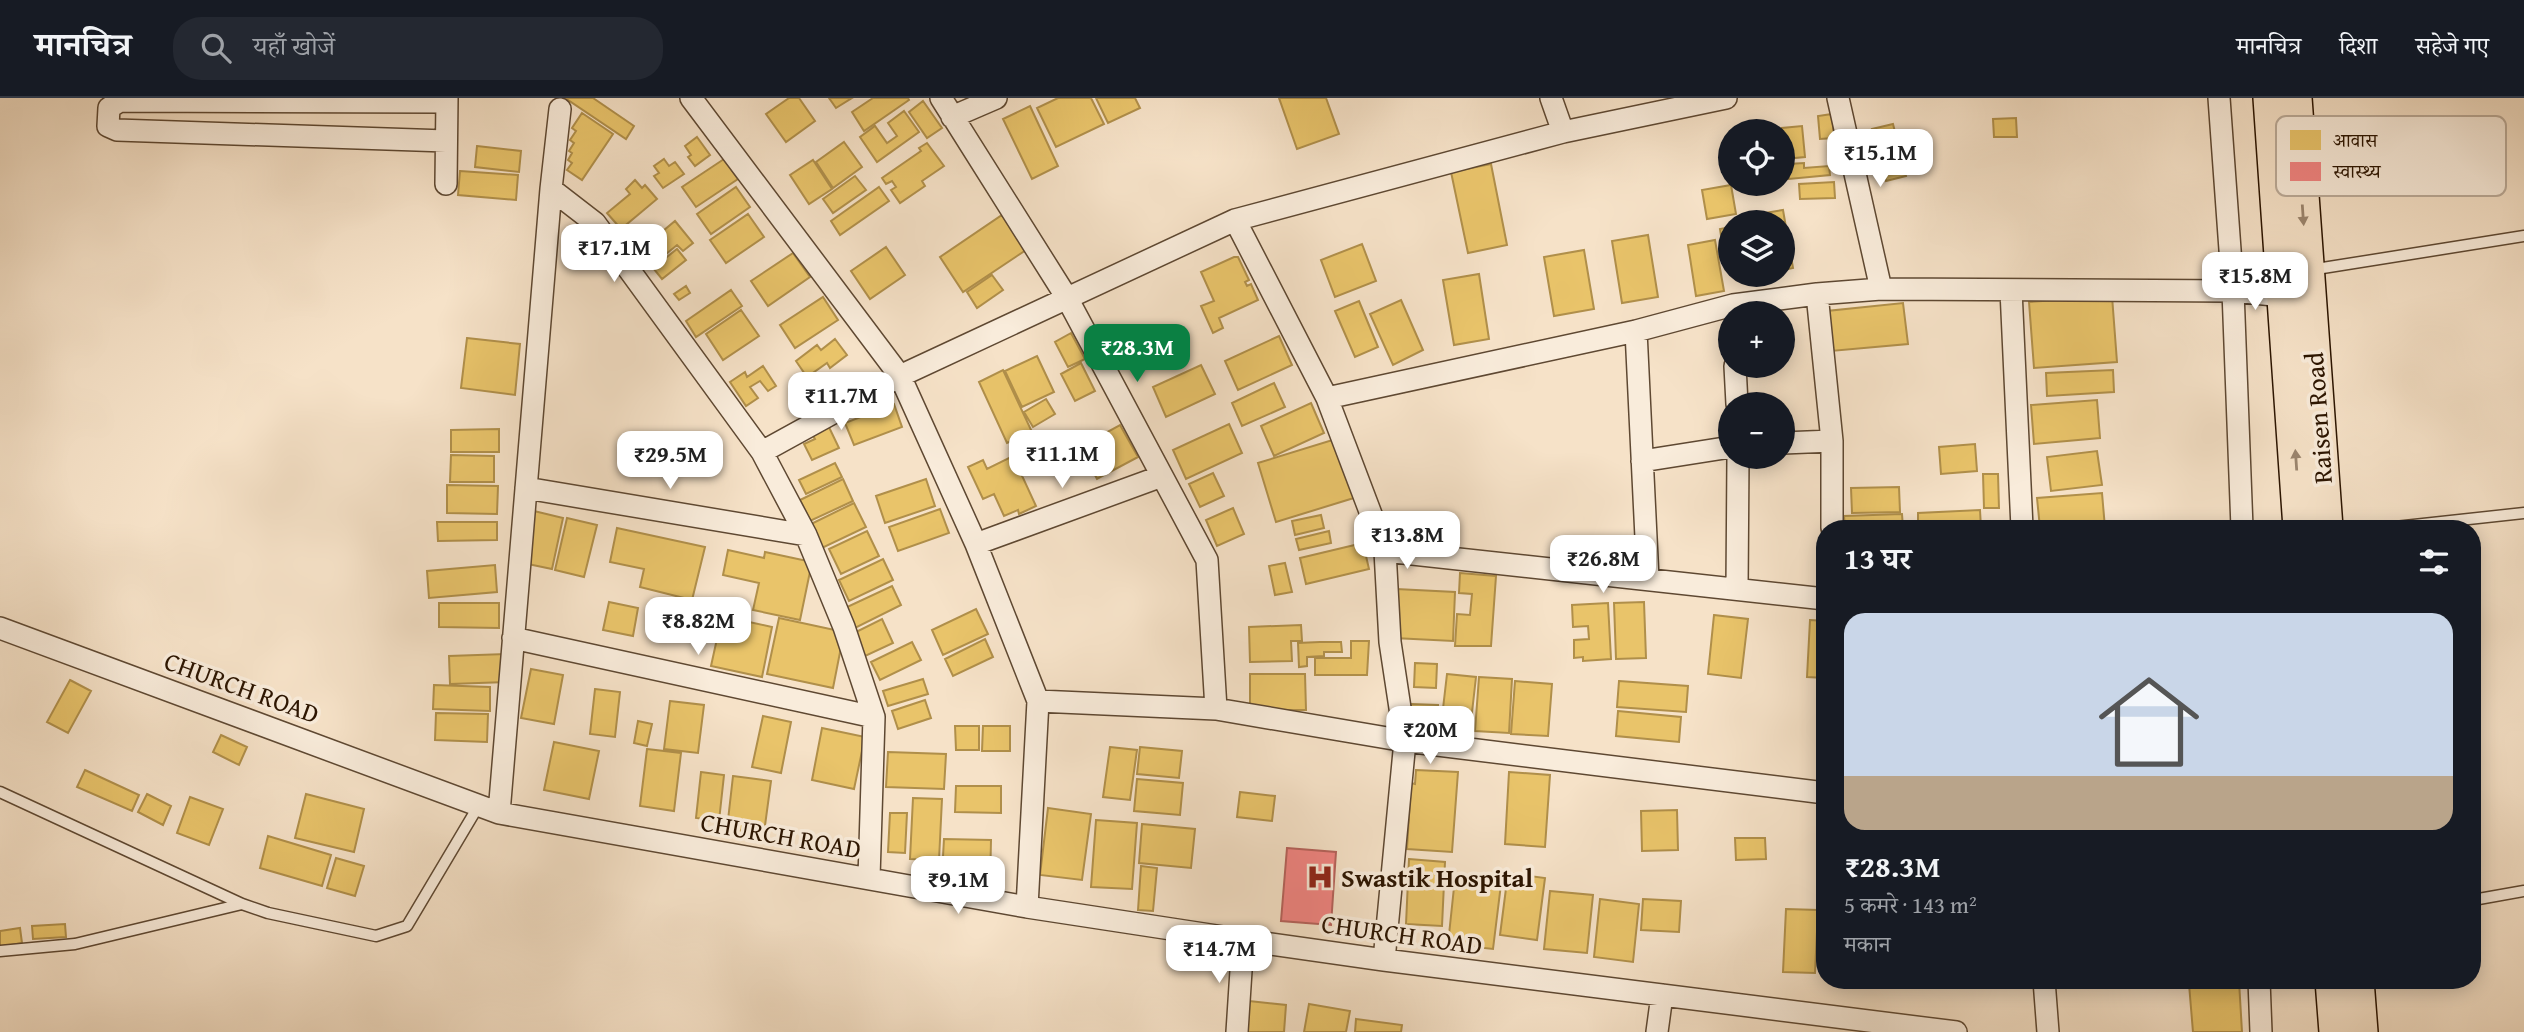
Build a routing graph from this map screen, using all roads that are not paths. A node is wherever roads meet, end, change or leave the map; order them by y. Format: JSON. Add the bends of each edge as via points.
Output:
{"nodes":[{"id":1,"x":691,"y":98,"type":"edge"},
{"id":2,"x":941,"y":98,"type":"edge"},
{"id":3,"x":996,"y":98,"type":"edge"},
{"id":4,"x":1551,"y":98,"type":"edge"},
{"id":5,"x":1726,"y":98,"type":"edge"},
{"id":6,"x":1838,"y":98,"type":"edge"},
{"id":7,"x":2219,"y":98,"type":"edge"},
{"id":8,"x":2270,"y":98,"type":"edge"},
{"id":9,"x":2295,"y":98,"type":"edge"},
{"id":10,"x":447,"y":100,"type":"edge"},
{"id":11,"x":560,"y":109,"type":"dead end"},
{"id":12,"x":2296,"y":116,"type":"edge"},
{"id":13,"x":952,"y":117,"type":"junction"},
{"id":14,"x":1563,"y":132,"type":"junction"},
{"id":15,"x":446,"y":141,"type":"junction"},
{"id":16,"x":2276,"y":183,"type":"edge"},
{"id":17,"x":446,"y":184,"type":"dead end"},
{"id":18,"x":551,"y":188,"type":"junction"},
{"id":19,"x":2277,"y":196,"type":"edge"},
{"id":20,"x":2302,"y":196,"type":"edge"},
{"id":21,"x":1235,"y":220,"type":"junction"},
{"id":22,"x":2524,"y":236,"type":"edge"},
{"id":23,"x":2307,"y":270,"type":"junction"},
{"id":24,"x":1881,"y":289,"type":"junction"},
{"id":25,"x":2011,"y":290,"type":"junction"},
{"id":26,"x":2233,"y":292,"type":"junction"},
{"id":27,"x":1817,"y":294,"type":"junction"},
{"id":28,"x":2284,"y":296,"type":"junction"},
{"id":29,"x":1067,"y":298,"type":"junction"},
{"id":30,"x":1778,"y":301,"type":"edge"},
{"id":31,"x":1718,"y":312,"type":"edge"},
{"id":32,"x":1636,"y":331,"type":"junction"},
{"id":33,"x":900,"y":376,"type":"junction"},
{"id":34,"x":1327,"y":398,"type":"junction"},
{"id":35,"x":1832,"y":441,"type":"junction"},
{"id":36,"x":1795,"y":443,"type":"edge"},
{"id":37,"x":1718,"y":448,"type":"edge"},
{"id":38,"x":762,"y":452,"type":"junction"},
{"id":39,"x":1642,"y":461,"type":"junction"},
{"id":40,"x":1738,"y":469,"type":"edge"},
{"id":41,"x":1162,"y":476,"type":"junction"},
{"id":42,"x":526,"y":488,"type":"junction"},
{"id":43,"x":2524,"y":513,"type":"edge"},
{"id":44,"x":1832,"y":520,"type":"edge"},
{"id":45,"x":2022,"y":520,"type":"edge"},
{"id":46,"x":2242,"y":520,"type":"edge"},
{"id":47,"x":2299,"y":520,"type":"edge"},
{"id":48,"x":2325,"y":520,"type":"edge"},
{"id":49,"x":2460,"y":520,"type":"edge"},
{"id":50,"x":806,"y":535,"type":"junction"},
{"id":51,"x":976,"y":544,"type":"junction"},
{"id":52,"x":1385,"y":551,"type":"junction"},
{"id":53,"x":1648,"y":579,"type":"junction"},
{"id":54,"x":1737,"y":589,"type":"junction"},
{"id":55,"x":1816,"y":598,"type":"edge"},
{"id":56,"x":0,"y":628,"type":"edge"},
{"id":57,"x":513,"y":638,"type":"junction"},
{"id":58,"x":1038,"y":701,"type":"junction"},
{"id":59,"x":1216,"y":709,"type":"junction"},
{"id":60,"x":874,"y":717,"type":"junction"},
{"id":61,"x":1405,"y":741,"type":"junction"},
{"id":62,"x":0,"y":792,"type":"edge"},
{"id":63,"x":1816,"y":792,"type":"edge"},
{"id":64,"x":479,"y":805,"type":"junction"},
{"id":65,"x":499,"y":813,"type":"junction"},
{"id":66,"x":869,"y":878,"type":"junction"},
{"id":67,"x":2524,"y":891,"type":"edge"},
{"id":68,"x":2481,"y":899,"type":"edge"},
{"id":69,"x":242,"y":904,"type":"junction"},
{"id":70,"x":1027,"y":907,"type":"junction"},
{"id":71,"x":1243,"y":940,"type":"junction"},
{"id":72,"x":0,"y":951,"type":"edge"},
{"id":73,"x":1384,"y":960,"type":"junction"},
{"id":74,"x":2045,"y":989,"type":"edge"},
{"id":75,"x":2259,"y":989,"type":"edge"},
{"id":76,"x":2333,"y":989,"type":"edge"},
{"id":77,"x":2358,"y":989,"type":"edge"},
{"id":78,"x":1662,"y":995,"type":"junction"},
{"id":79,"x":1237,"y":1032,"type":"edge"},
{"id":80,"x":1657,"y":1032,"type":"edge"},
{"id":81,"x":1956,"y":1032,"type":"edge"},
{"id":82,"x":2048,"y":1032,"type":"edge"},
{"id":83,"x":2261,"y":1032,"type":"edge"},
{"id":84,"x":2336,"y":1032,"type":"edge"},
{"id":85,"x":2361,"y":1032,"type":"edge"}],
"edges":[{"from":1,"to":33,"type":"street"},
{"from":2,"to":13,"type":"street"},
{"from":3,"to":13,"type":"street"},
{"from":4,"to":14,"type":"street"},
{"from":5,"to":14,"type":"street"},
{"from":6,"to":24,"type":"street"},
{"from":7,"to":26,"type":"street"},
{"from":8,"to":16,"type":"main road","name":"Raisen Road"},
{"from":9,"to":12,"type":"main road","name":"Raisen Road","one_way":true},
{"from":10,"to":15,"type":"street"},
{"from":10,"to":15,"type":"street","via":[[120,101],[109,108],[107,120],[117,130]]},
{"from":11,"to":18,"type":"street"},
{"from":13,"to":29,"type":"street"},
{"from":14,"to":21,"type":"street"},
{"from":15,"to":17,"type":"street"},
{"from":18,"to":38,"type":"street","via":[[595,223]]},
{"from":18,"to":42,"type":"street"},
{"from":19,"to":28,"type":"main road","name":"Raisen Road"},
{"from":20,"to":23,"type":"main road","name":"Raisen Road","one_way":true},
{"from":21,"to":29,"type":"street"},
{"from":21,"to":34,"type":"street"},
{"from":22,"to":23,"type":"lane"},
{"from":23,"to":48,"type":"main road","name":"Raisen Road"},
{"from":24,"to":25,"type":"street"},
{"from":24,"to":27,"type":"street"},
{"from":25,"to":26,"type":"street"},
{"from":25,"to":45,"type":"street"},
{"from":26,"to":28,"type":"street"},
{"from":26,"to":46,"type":"street"},
{"from":27,"to":30,"type":"street"},
{"from":27,"to":35,"type":"street"},
{"from":47,"to":28,"type":"main road","name":"Raisen Road","one_way":true},
{"from":29,"to":33,"type":"street"},
{"from":29,"to":41,"type":"street"},
{"from":31,"to":32,"type":"street"},
{"from":32,"to":34,"type":"street"},
{"from":32,"to":39,"type":"street"},
{"from":33,"to":38,"type":"street"},
{"from":33,"to":51,"type":"street"},
{"from":34,"to":52,"type":"street"},
{"from":35,"to":36,"type":"street"},
{"from":35,"to":44,"type":"street"},
{"from":37,"to":39,"type":"street"},
{"from":38,"to":50,"type":"street"},
{"from":39,"to":53,"type":"street"},
{"from":40,"to":54,"type":"street"},
{"from":41,"to":51,"type":"street"},
{"from":41,"to":59,"type":"street","via":[[1207,561]]},
{"from":42,"to":50,"type":"street"},
{"from":42,"to":57,"type":"street"},
{"from":43,"to":49,"type":"lane"},
{"from":50,"to":60,"type":"street"},
{"from":51,"to":58,"type":"street"},
{"from":52,"to":53,"type":"street"},
{"from":52,"to":61,"type":"street","via":[[1391,642]]},
{"from":53,"to":54,"type":"street"},
{"from":54,"to":55,"type":"street"},
{"from":56,"to":64,"type":"street","name":"CHURCH ROAD"},
{"from":57,"to":60,"type":"street"},
{"from":57,"to":65,"type":"street"},
{"from":58,"to":59,"type":"street"},
{"from":58,"to":70,"type":"street"},
{"from":59,"to":61,"type":"street"},
{"from":60,"to":66,"type":"street"},
{"from":61,"to":63,"type":"street"},
{"from":61,"to":73,"type":"street"},
{"from":62,"to":69,"type":"lane"},
{"from":64,"to":65,"type":"street","name":"CHURCH ROAD"},
{"from":64,"to":69,"type":"lane","via":[[407,926],[376,936]]},
{"from":65,"to":66,"type":"street","name":"CHURCH ROAD"},
{"from":66,"to":70,"type":"street","name":"CHURCH ROAD"},
{"from":67,"to":68,"type":"lane"},
{"from":69,"to":72,"type":"lane","via":[[75,944]]},
{"from":70,"to":71,"type":"street","name":"CHURCH ROAD"},
{"from":71,"to":73,"type":"street","name":"CHURCH ROAD"},
{"from":71,"to":79,"type":"street"},
{"from":73,"to":78,"type":"street","name":"CHURCH ROAD"},
{"from":74,"to":82,"type":"street"},
{"from":75,"to":83,"type":"street"},
{"from":76,"to":84,"type":"main road"},
{"from":77,"to":85,"type":"main road"},
{"from":78,"to":80,"type":"street"},
{"from":78,"to":81,"type":"street","name":"CHURCH ROAD"}]}
